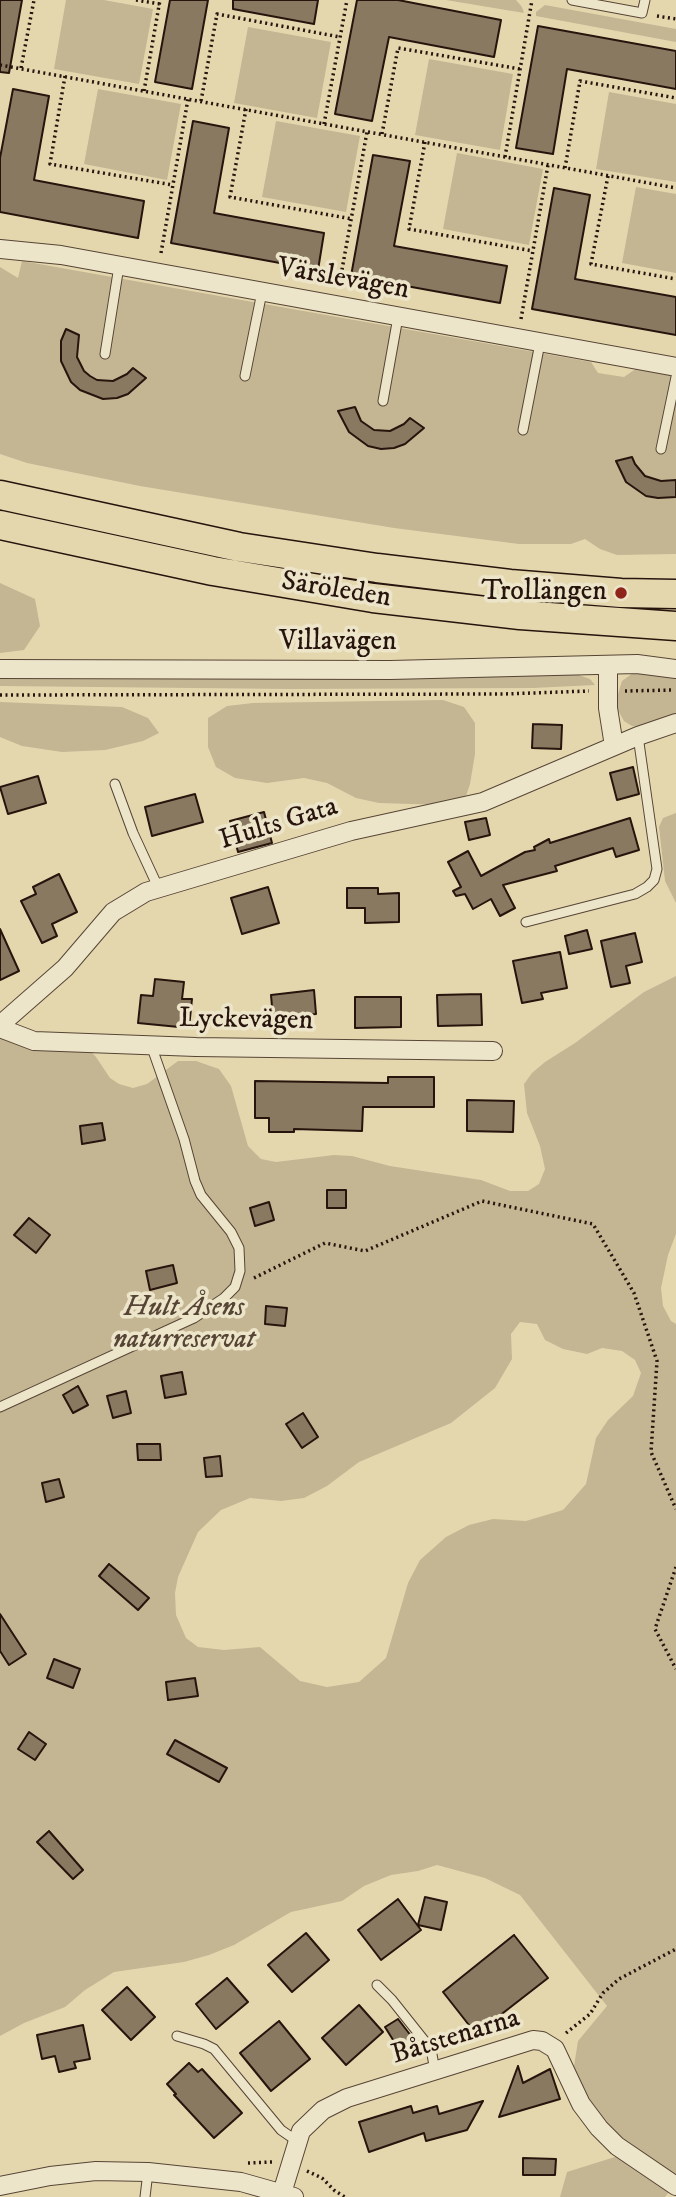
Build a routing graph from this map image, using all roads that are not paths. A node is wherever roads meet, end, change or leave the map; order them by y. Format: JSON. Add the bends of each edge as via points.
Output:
{"nodes":[{"id":1,"x":572,"y":0,"type":"edge"},
{"id":2,"x":645,"y":0,"type":"edge"},
{"id":3,"x":0,"y":249,"type":"edge"},
{"id":4,"x":119,"y":266,"type":"junction"},
{"id":5,"x":262,"y":292,"type":"junction"},
{"id":6,"x":398,"y":317,"type":"junction"},
{"id":7,"x":540,"y":343,"type":"junction"},
{"id":8,"x":105,"y":354,"type":"dead end"},
{"id":9,"x":676,"y":367,"type":"edge"},
{"id":10,"x":245,"y":376,"type":"dead end"},
{"id":11,"x":676,"y":377,"type":"edge"},
{"id":12,"x":383,"y":401,"type":"dead end"},
{"id":13,"x":523,"y":430,"type":"dead end"},
{"id":14,"x":661,"y":449,"type":"dead end"},
{"id":15,"x":0,"y":475,"type":"edge"},
{"id":16,"x":0,"y":495,"type":"edge"},
{"id":17,"x":77,"y":512,"type":"junction"},
{"id":18,"x":0,"y":525,"type":"edge"},
{"id":19,"x":676,"y":594,"type":"edge"},
{"id":20,"x":676,"y":626,"type":"edge"},
{"id":21,"x":608,"y":665,"type":"junction"},
{"id":22,"x":0,"y":669,"type":"edge"},
{"id":23,"x":676,"y":669,"type":"edge"},
{"id":24,"x":676,"y":723,"type":"edge"},
{"id":25,"x":638,"y":736,"type":"junction"},
{"id":26,"x":614,"y":746,"type":"junction"},
{"id":27,"x":115,"y":784,"type":"dead end"},
{"id":28,"x":158,"y":887,"type":"junction"},
{"id":29,"x":526,"y":922,"type":"dead end"},
{"id":30,"x":0,"y":1027,"type":"edge"},
{"id":31,"x":151,"y":1045,"type":"junction"},
{"id":32,"x":493,"y":1051,"type":"dead end"},
{"id":33,"x":0,"y":1407,"type":"edge"},
{"id":34,"x":377,"y":1985,"type":"dead end"},
{"id":35,"x":177,"y":2036,"type":"dead end"},
{"id":36,"x":435,"y":2072,"type":"junction"},
{"id":37,"x":297,"y":2141,"type":"junction"},
{"id":38,"x":148,"y":2172,"type":"junction"},
{"id":39,"x":0,"y":2186,"type":"edge"},
{"id":40,"x":676,"y":2186,"type":"edge"},
{"id":41,"x":286,"y":2196,"type":"edge"},
{"id":42,"x":145,"y":2197,"type":"edge"}],
"edges":[{"from":1,"to":2,"type":"lane","via":[[642,13]]},
{"from":3,"to":4,"type":"street","name":"Värslevägen"},
{"from":4,"to":5,"type":"street","name":"Värslevägen"},
{"from":4,"to":8,"type":"lane"},
{"from":5,"to":6,"type":"street","name":"Värslevägen"},
{"from":5,"to":10,"type":"lane"},
{"from":6,"to":7,"type":"street","name":"Värslevägen"},
{"from":6,"to":12,"type":"lane"},
{"from":7,"to":9,"type":"street","name":"Värslevägen"},
{"from":7,"to":13,"type":"lane"},
{"from":11,"to":14,"type":"lane"},
{"from":15,"to":17,"type":"main road"},
{"from":16,"to":17,"type":"main road","name":"Säröleden"},
{"from":17,"to":19,"type":"main road","name":"Säröleden","via":[[239,547],[377,568],[510,584]]},
{"from":18,"to":20,"type":"main road","name":"Säröleden","via":[[213,571],[373,598]]},
{"from":21,"to":22,"type":"street","name":"Villavägen","via":[[390,670]]},
{"from":21,"to":23,"type":"street","name":"Villavägen"},
{"from":21,"to":26,"type":"street"},
{"from":24,"to":25,"type":"street","name":"Hults Gata"},
{"from":25,"to":26,"type":"street","name":"Hults Gata"},
{"from":25,"to":29,"type":"lane","via":[[657,869],[654,880],[635,894]]},
{"from":26,"to":28,"type":"street","name":"Hults Gata","via":[[483,802],[340,834]]},
{"from":27,"to":28,"type":"lane"},
{"from":28,"to":30,"type":"street","name":"Hults Gata","via":[[113,912],[65,968]]},
{"from":30,"to":31,"type":"street","name":"Lyckevägen","via":[[34,1041]]},
{"from":31,"to":32,"type":"street","name":"Lyckevägen"},
{"from":31,"to":33,"type":"lane","via":[[198,1188],[239,1248],[235,1287],[194,1318]]},
{"from":34,"to":36,"type":"lane","via":[[431,2049]]},
{"from":35,"to":37,"type":"lane","via":[[214,2049],[281,2130]]},
{"from":36,"to":37,"type":"street","name":"Båtstenarna","via":[[347,2098],[314,2117]]},
{"from":36,"to":40,"type":"street","name":"Båtstenarna","via":[[533,2040],[551,2045],[581,2104],[599,2128],[617,2146]]},
{"from":37,"to":41,"type":"street","name":"Båtstenarna"},
{"from":38,"to":39,"type":"street","via":[[96,2171]]},
{"from":38,"to":41,"type":"street","via":[[241,2182]]},
{"from":38,"to":42,"type":"lane"}]}
